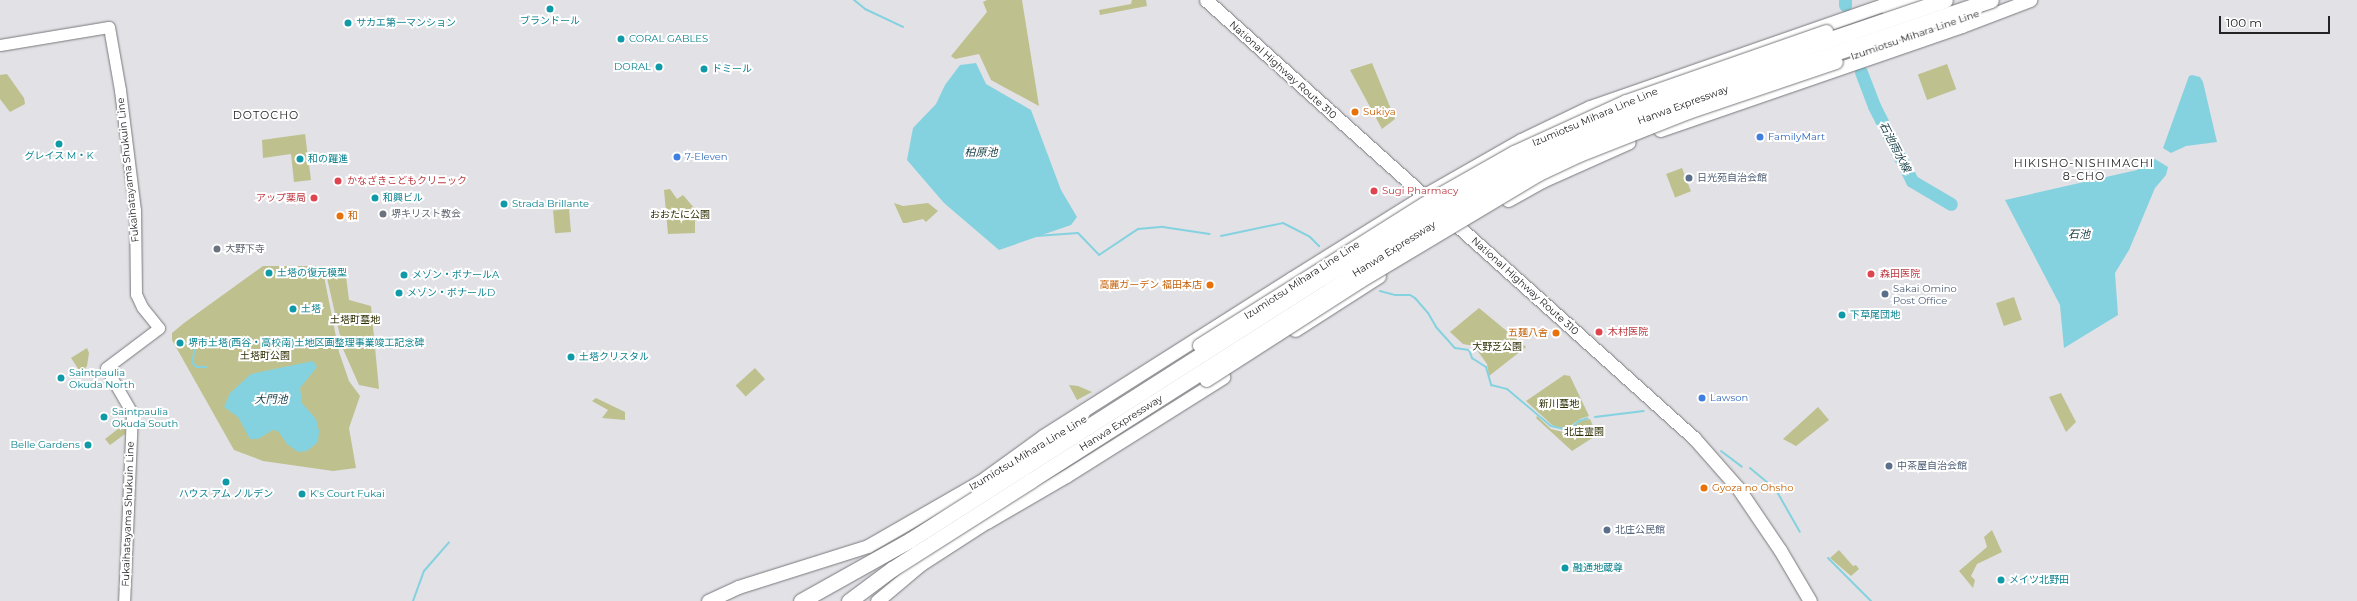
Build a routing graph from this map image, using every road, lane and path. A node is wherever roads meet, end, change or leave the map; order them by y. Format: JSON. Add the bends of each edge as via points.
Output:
{"nodes":[{"id":1,"x":1206,"y":0,"type":"edge"},
{"id":2,"x":1896,"y":0,"type":"edge"},
{"id":3,"x":1917,"y":0,"type":"edge"},
{"id":4,"x":1945,"y":0,"type":"edge"},
{"id":5,"x":1991,"y":0,"type":"edge"},
{"id":6,"x":2019,"y":0,"type":"edge"},
{"id":7,"x":2030,"y":0,"type":"edge"},
{"id":8,"x":0,"y":45,"type":"edge"},
{"id":9,"x":1423,"y":196,"type":"junction"},
{"id":10,"x":1459,"y":227,"type":"junction"},
{"id":11,"x":974,"y":486,"type":"junction"},
{"id":12,"x":987,"y":522,"type":"junction"},
{"id":13,"x":124,"y":601,"type":"edge"},
{"id":14,"x":708,"y":601,"type":"edge"},
{"id":15,"x":801,"y":601,"type":"edge"},
{"id":16,"x":849,"y":601,"type":"edge"},
{"id":17,"x":877,"y":601,"type":"edge"},
{"id":18,"x":1810,"y":601,"type":"edge"}],
"edges":[{"from":1,"to":9,"type":"main road","name":"National Highway Route 310"},
{"from":2,"to":9,"type":"main road","via":[[1590,107],[1521,140]]},
{"from":3,"to":11,"type":"main road","name":"Izumiotsu Mihara Line Line","bridge":true,"via":[[1626,101],[1521,149],[1429,200]]},
{"from":4,"to":15,"type":"highway","name":"Hanwa Expressway","bridge":true,"via":[[1660,97],[1580,129],[1500,169],[1323,277],[910,540]]},
{"from":5,"to":16,"type":"highway","name":"Hanwa Expressway","bridge":true,"via":[[1666,110],[1586,142],[1508,180],[1418,233],[1036,476],[892,569]]},
{"from":6,"to":12,"type":"main road","name":"Izumiotsu Mihara Line Line","bridge":true,"via":[[1688,112],[1578,155],[1533,177],[1360,281],[1063,470]]},
{"from":7,"to":10,"type":"main road","via":[[1639,138],[1542,181]]},
{"from":8,"to":13,"type":"main road","name":"Fukaihatayama Shukuin Line","via":[[109,27],[135,209],[136,294],[142,307],[159,328],[106,368],[132,413]]},
{"from":9,"to":10,"type":"main road","name":"National Highway Route 310"},
{"from":9,"to":11,"type":"main road","via":[[1043,436]]},
{"from":10,"to":12,"type":"main road","via":[[1066,476]]},
{"from":10,"to":18,"type":"main road","name":"National Highway Route 310","via":[[1694,438],[1738,488],[1780,550]]},
{"from":11,"to":14,"type":"main road","name":"Izumiotsu Mihara Line Line","via":[[868,546],[738,587]]},
{"from":12,"to":17,"type":"main road","name":"Izumiotsu Mihara Line Line","via":[[921,564]]}]}
